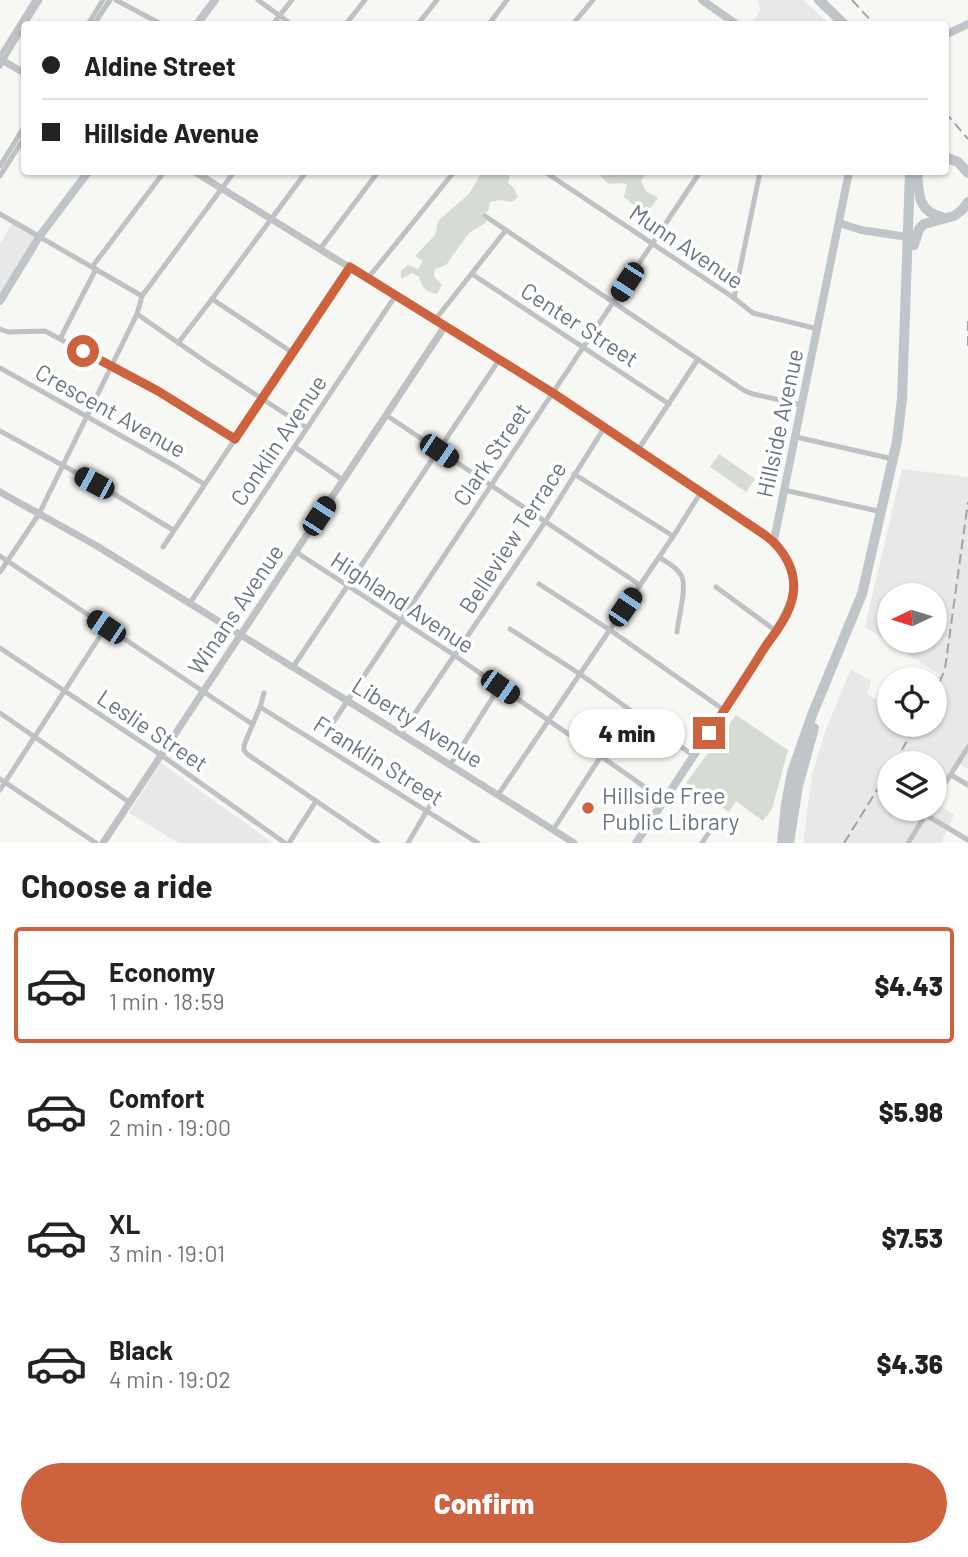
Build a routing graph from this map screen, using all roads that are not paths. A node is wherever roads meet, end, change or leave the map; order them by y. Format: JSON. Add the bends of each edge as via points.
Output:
{"nodes":[{"id":1,"x":35,"y":0,"type":"edge"},
{"id":2,"x":40,"y":0,"type":"edge"},
{"id":3,"x":103,"y":0,"type":"edge"},
{"id":4,"x":110,"y":0,"type":"edge"},
{"id":5,"x":116,"y":0,"type":"edge"},
{"id":6,"x":215,"y":0,"type":"edge"},
{"id":7,"x":258,"y":0,"type":"edge"},
{"id":8,"x":292,"y":0,"type":"edge"},
{"id":9,"x":365,"y":0,"type":"edge"},
{"id":10,"x":437,"y":0,"type":"edge"},
{"id":11,"x":507,"y":0,"type":"edge"},
{"id":12,"x":593,"y":0,"type":"edge"},
{"id":13,"x":702,"y":0,"type":"edge"},
{"id":14,"x":819,"y":0,"type":"edge"},
{"id":15,"x":828,"y":0,"type":"edge"},
{"id":16,"x":280,"y":16,"type":"junction"},
{"id":17,"x":23,"y":21,"type":"edge"},
{"id":18,"x":27,"y":21,"type":"edge"},
{"id":19,"x":90,"y":21,"type":"edge"},
{"id":20,"x":96,"y":21,"type":"edge"},
{"id":21,"x":155,"y":21,"type":"edge"},
{"id":22,"x":199,"y":21,"type":"edge"},
{"id":23,"x":276,"y":21,"type":"edge"},
{"id":24,"x":287,"y":21,"type":"edge"},
{"id":25,"x":348,"y":21,"type":"edge"},
{"id":26,"x":420,"y":21,"type":"edge"},
{"id":27,"x":491,"y":21,"type":"edge"},
{"id":28,"x":576,"y":21,"type":"edge"},
{"id":29,"x":732,"y":21,"type":"edge"},
{"id":30,"x":841,"y":21,"type":"edge"},
{"id":31,"x":849,"y":21,"type":"edge"},
{"id":32,"x":968,"y":24,"type":"edge"},
{"id":33,"x":21,"y":25,"type":"edge"},
{"id":34,"x":21,"y":31,"type":"edge"},
{"id":35,"x":949,"y":33,"type":"edge"},
{"id":36,"x":1,"y":60,"type":"edge"},
{"id":37,"x":21,"y":71,"type":"edge"},
{"id":38,"x":21,"y":134,"type":"edge"},
{"id":39,"x":21,"y":141,"type":"edge"},
{"id":40,"x":16,"y":145,"type":"junction"},
{"id":41,"x":949,"y":159,"type":"edge"},
{"id":42,"x":0,"y":166,"type":"edge"},
{"id":43,"x":968,"y":173,"type":"edge"},
{"id":44,"x":86,"y":175,"type":"edge"},
{"id":45,"x":161,"y":175,"type":"edge"},
{"id":46,"x":200,"y":175,"type":"edge"},
{"id":47,"x":232,"y":175,"type":"edge"},
{"id":48,"x":304,"y":175,"type":"edge"},
{"id":49,"x":376,"y":175,"type":"edge"},
{"id":50,"x":452,"y":175,"type":"edge"},
{"id":51,"x":549,"y":175,"type":"edge"},
{"id":52,"x":698,"y":175,"type":"edge"},
{"id":53,"x":759,"y":175,"type":"edge"},
{"id":54,"x":848,"y":175,"type":"edge"},
{"id":55,"x":910,"y":175,"type":"edge"},
{"id":56,"x":917,"y":175,"type":"edge"},
{"id":57,"x":917,"y":175,"type":"edge"},
{"id":58,"x":0,"y":176,"type":"edge"},
{"id":59,"x":222,"y":188,"type":"junction"},
{"id":60,"x":968,"y":202,"type":"edge"},
{"id":61,"x":0,"y":214,"type":"edge"},
{"id":62,"x":485,"y":216,"type":"dead end"},
{"id":63,"x":271,"y":218,"type":"junction"},
{"id":64,"x":946,"y":218,"type":"junction"},
{"id":65,"x":839,"y":223,"type":"junction"},
{"id":66,"x":506,"y":230,"type":"junction"},
{"id":67,"x":39,"y":237,"type":"junction"},
{"id":68,"x":911,"y":241,"type":"junction"},
{"id":69,"x":652,"y":244,"type":"junction"},
{"id":70,"x":320,"y":249,"type":"junction"},
{"id":71,"x":350,"y":267,"type":"junction"},
{"id":72,"x":94,"y":268,"type":"junction"},
{"id":73,"x":472,"y":274,"type":"junction"},
{"id":74,"x":368,"y":278,"type":"junction"},
{"id":75,"x":396,"y":295,"type":"junction"},
{"id":76,"x":142,"y":296,"type":"junction"},
{"id":77,"x":734,"y":298,"type":"junction"},
{"id":78,"x":212,"y":299,"type":"junction"},
{"id":79,"x":0,"y":302,"type":"edge"},
{"id":80,"x":613,"y":303,"type":"junction"},
{"id":81,"x":137,"y":314,"type":"junction"},
{"id":82,"x":435,"y":320,"type":"junction"},
{"id":83,"x":445,"y":326,"type":"junction"},
{"id":84,"x":0,"y":329,"type":"edge"},
{"id":85,"x":818,"y":329,"type":"junction"},
{"id":86,"x":60,"y":339,"type":"junction"},
{"id":87,"x":178,"y":342,"type":"junction"},
{"id":88,"x":583,"y":347,"type":"junction"},
{"id":89,"x":293,"y":353,"type":"junction"},
{"id":90,"x":698,"y":359,"type":"junction"},
{"id":91,"x":499,"y":360,"type":"junction"},
{"id":92,"x":110,"y":366,"type":"junction"},
{"id":93,"x":0,"y":368,"type":"edge"},
{"id":94,"x":553,"y":393,"type":"junction"},
{"id":95,"x":262,"y":398,"type":"junction"},
{"id":96,"x":669,"y":404,"type":"junction"},
{"id":97,"x":802,"y":405,"type":"junction"},
{"id":98,"x":386,"y":415,"type":"junction"},
{"id":99,"x":86,"y":416,"type":"junction"},
{"id":100,"x":307,"y":428,"type":"junction"},
{"id":101,"x":604,"y":428,"type":"junction"},
{"id":102,"x":0,"y":432,"type":"edge"},
{"id":103,"x":796,"y":437,"type":"junction"},
{"id":104,"x":235,"y":439,"type":"junction"},
{"id":105,"x":295,"y":447,"type":"junction"},
{"id":106,"x":638,"y":450,"type":"junction"},
{"id":107,"x":439,"y":451,"type":"junction"},
{"id":108,"x":893,"y":459,"type":"junction"},
{"id":109,"x":61,"y":466,"type":"junction"},
{"id":110,"x":574,"y":474,"type":"junction"},
{"id":111,"x":343,"y":480,"type":"junction"},
{"id":112,"x":204,"y":484,"type":"junction"},
{"id":113,"x":492,"y":486,"type":"junction"},
{"id":114,"x":784,"y":490,"type":"junction"},
{"id":115,"x":0,"y":492,"type":"edge"},
{"id":116,"x":701,"y":492,"type":"junction"},
{"id":117,"x":881,"y":512,"type":"junction"},
{"id":118,"x":39,"y":514,"type":"junction"},
{"id":119,"x":545,"y":522,"type":"junction"},
{"id":120,"x":173,"y":530,"type":"junction"},
{"id":121,"x":673,"y":536,"type":"junction"},
{"id":122,"x":774,"y":542,"type":"junction"},
{"id":123,"x":163,"y":547,"type":"dead end"},
{"id":124,"x":296,"y":552,"type":"junction"},
{"id":125,"x":0,"y":556,"type":"edge"},
{"id":126,"x":659,"y":557,"type":"junction"},
{"id":127,"x":8,"y":561,"type":"junction"},
{"id":128,"x":0,"y":572,"type":"edge"},
{"id":129,"x":539,"y":584,"type":"dead end"},
{"id":130,"x":640,"y":585,"type":"junction"},
{"id":131,"x":348,"y":586,"type":"junction"},
{"id":132,"x":716,"y":587,"type":"dead end"},
{"id":133,"x":190,"y":603,"type":"junction"},
{"id":134,"x":401,"y":621,"type":"junction"},
{"id":135,"x":106,"y":627,"type":"junction"},
{"id":136,"x":510,"y":629,"type":"dead end"},
{"id":137,"x":610,"y":629,"type":"junction"},
{"id":138,"x":776,"y":631,"type":"junction"},
{"id":139,"x":677,"y":632,"type":"dead end"},
{"id":140,"x":240,"y":636,"type":"junction"},
{"id":141,"x":0,"y":648,"type":"edge"},
{"id":142,"x":455,"y":656,"type":"junction"},
{"id":143,"x":293,"y":667,"type":"junction"},
{"id":144,"x":580,"y":674,"type":"junction"},
{"id":145,"x":500,"y":687,"type":"junction"},
{"id":146,"x":64,"y":691,"type":"junction"},
{"id":147,"x":204,"y":691,"type":"junction"},
{"id":148,"x":264,"y":693,"type":"dead end"},
{"id":149,"x":347,"y":701,"type":"junction"},
{"id":150,"x":260,"y":708,"type":"junction"},
{"id":151,"x":724,"y":710,"type":"junction"},
{"id":152,"x":0,"y":713,"type":"edge"},
{"id":153,"x":548,"y":720,"type":"junction"},
{"id":154,"x":334,"y":721,"type":"dead end"},
{"id":155,"x":253,"y":724,"type":"junction"},
{"id":156,"x":401,"y":734,"type":"junction"},
{"id":157,"x":35,"y":736,"type":"junction"},
{"id":158,"x":968,"y":747,"type":"edge"},
{"id":159,"x":161,"y":755,"type":"junction"},
{"id":160,"x":694,"y":756,"type":"junction"},
{"id":161,"x":601,"y":757,"type":"junction"},
{"id":162,"x":450,"y":765,"type":"junction"},
{"id":163,"x":951,"y":775,"type":"junction"},
{"id":164,"x":3,"y":780,"type":"edge"},
{"id":165,"x":947,"y":781,"type":"edge"},
{"id":166,"x":968,"y":785,"type":"edge"},
{"id":167,"x":0,"y":790,"type":"edge"},
{"id":168,"x":498,"y":795,"type":"junction"},
{"id":169,"x":436,"y":797,"type":"dead end"},
{"id":170,"x":316,"y":801,"type":"junction"},
{"id":171,"x":663,"y":801,"type":"junction"},
{"id":172,"x":130,"y":802,"type":"junction"},
{"id":173,"x":428,"y":811,"type":"junction"},
{"id":174,"x":922,"y":821,"type":"edge"},
{"id":175,"x":936,"y":821,"type":"edge"},
{"id":176,"x":713,"y":826,"type":"dead end"},
{"id":177,"x":553,"y":830,"type":"junction"},
{"id":178,"x":968,"y":840,"type":"edge"},
{"id":179,"x":96,"y":843,"type":"edge"},
{"id":180,"x":103,"y":843,"type":"edge"},
{"id":181,"x":287,"y":843,"type":"edge"},
{"id":182,"x":377,"y":843,"type":"edge"},
{"id":183,"x":408,"y":843,"type":"edge"},
{"id":184,"x":478,"y":843,"type":"edge"},
{"id":185,"x":574,"y":843,"type":"edge"},
{"id":186,"x":636,"y":843,"type":"edge"},
{"id":187,"x":702,"y":843,"type":"edge"},
{"id":188,"x":782,"y":843,"type":"edge"},
{"id":189,"x":789,"y":843,"type":"edge"},
{"id":190,"x":908,"y":843,"type":"edge"}],
"edges":[{"from":1,"to":17,"type":"street"},
{"from":2,"to":18,"type":"street"},
{"from":3,"to":19,"type":"street"},
{"from":4,"to":20,"type":"street"},
{"from":5,"to":21,"type":"street"},
{"from":6,"to":22,"type":"main road"},
{"from":7,"to":16,"type":"street"},
{"from":8,"to":16,"type":"street"},
{"from":9,"to":25,"type":"street"},
{"from":10,"to":26,"type":"street"},
{"from":11,"to":27,"type":"street"},
{"from":12,"to":28,"type":"street"},
{"from":13,"to":29,"type":"main road"},
{"from":14,"to":30,"type":"highway"},
{"from":15,"to":31,"type":"highway"},
{"from":16,"to":23,"type":"street"},
{"from":16,"to":24,"type":"street"},
{"from":32,"to":35,"type":"main road"},
{"from":33,"to":36,"type":"street"},
{"from":34,"to":36,"type":"street"},
{"from":36,"to":37,"type":"street"},
{"from":38,"to":40,"type":"street"},
{"from":39,"to":40,"type":"street"},
{"from":40,"to":42,"type":"street"},
{"from":40,"to":58,"type":"street"},
{"from":41,"to":43,"type":"highway"},
{"from":44,"to":67,"type":"main road"},
{"from":45,"to":72,"type":"street"},
{"from":46,"to":59,"type":"street"},
{"from":47,"to":59,"type":"street"},
{"from":48,"to":63,"type":"street"},
{"from":49,"to":70,"type":"street"},
{"from":50,"to":74,"type":"street"},
{"from":51,"to":69,"type":"street","name":"Munn Avenue"},
{"from":52,"to":69,"type":"street","name":"Clark Street"},
{"from":53,"to":77,"type":"street"},
{"from":54,"to":65,"type":"main road","name":"Hillside Avenue"},
{"from":55,"to":68,"type":"highway"},
{"from":56,"to":68,"type":"highway"},
{"from":57,"to":64,"type":"highway","via":[[924,207]]},
{"from":59,"to":63,"type":"street"},
{"from":59,"to":76,"type":"street"},
{"from":60,"to":64,"type":"highway"},
{"from":61,"to":67,"type":"street"},
{"from":62,"to":66,"type":"street"},
{"from":63,"to":70,"type":"street"},
{"from":63,"to":78,"type":"street"},
{"from":64,"to":68,"type":"highway","via":[[922,225]]},
{"from":65,"to":68,"type":"main road"},
{"from":65,"to":85,"type":"main road","name":"Hillside Avenue"},
{"from":66,"to":73,"type":"street"},
{"from":66,"to":80,"type":"street"},
{"from":67,"to":72,"type":"street"},
{"from":67,"to":79,"type":"main road"},
{"from":68,"to":108,"type":"highway","via":[[902,399]]},
{"from":68,"to":189,"type":"highway","via":[[909,393],[903,444],[868,598],[817,719],[794,803]]},
{"from":69,"to":77,"type":"street","name":"Munn Avenue"},
{"from":69,"to":80,"type":"street","name":"Clark Street"},
{"from":70,"to":71,"type":"street"},
{"from":71,"to":74,"type":"street"},
{"from":71,"to":89,"type":"street"},
{"from":72,"to":76,"type":"street"},
{"from":72,"to":86,"type":"street"},
{"from":73,"to":82,"type":"street"},
{"from":73,"to":88,"type":"street","name":"Center Street"},
{"from":74,"to":75,"type":"street"},
{"from":75,"to":82,"type":"street"},
{"from":75,"to":100,"type":"street","name":"Conklin Avenue"},
{"from":76,"to":81,"type":"street"},
{"from":77,"to":85,"type":"street","name":"Munn Avenue","via":[[753,313]]},
{"from":78,"to":87,"type":"street"},
{"from":78,"to":89,"type":"street"},
{"from":80,"to":88,"type":"street","name":"Clark Street"},
{"from":80,"to":90,"type":"street"},
{"from":81,"to":87,"type":"street"},
{"from":81,"to":92,"type":"street"},
{"from":82,"to":83,"type":"street"},
{"from":83,"to":91,"type":"street"},
{"from":83,"to":98,"type":"street","name":"Winans Avenue"},
{"from":84,"to":86,"type":"street","via":[[45,331]]},
{"from":85,"to":97,"type":"main road","name":"Hillside Avenue"},
{"from":86,"to":92,"type":"street"},
{"from":87,"to":95,"type":"street"},
{"from":88,"to":94,"type":"street","name":"Clark Street"},
{"from":88,"to":96,"type":"street","name":"Center Street"},
{"from":89,"to":95,"type":"street"},
{"from":90,"to":96,"type":"street"},
{"from":90,"to":97,"type":"street","via":[[750,394]]},
{"from":91,"to":94,"type":"street"},
{"from":91,"to":107,"type":"street"},
{"from":92,"to":99,"type":"street"},
{"from":92,"to":104,"type":"street"},
{"from":93,"to":99,"type":"street","name":"Crescent Avenue"},
{"from":94,"to":101,"type":"street"},
{"from":94,"to":113,"type":"street","name":"Clark Street"},
{"from":95,"to":100,"type":"street"},
{"from":95,"to":104,"type":"street"},
{"from":96,"to":106,"type":"street"},
{"from":97,"to":103,"type":"main road","name":"Hillside Avenue"},
{"from":98,"to":107,"type":"street"},
{"from":98,"to":111,"type":"street","name":"Winans Avenue"},
{"from":99,"to":109,"type":"street"},
{"from":99,"to":112,"type":"street","name":"Crescent Avenue"},
{"from":100,"to":105,"type":"street","name":"Conklin Avenue"},
{"from":101,"to":106,"type":"street"},
{"from":101,"to":110,"type":"street","name":"Belleview Terrace"},
{"from":102,"to":109,"type":"street"},
{"from":103,"to":108,"type":"street"},
{"from":103,"to":114,"type":"main road","name":"Hillside Avenue"},
{"from":104,"to":112,"type":"street"},
{"from":105,"to":111,"type":"street"},
{"from":105,"to":133,"type":"street","name":"Conklin Avenue"},
{"from":106,"to":116,"type":"street"},
{"from":107,"to":113,"type":"street"},
{"from":107,"to":131,"type":"street"},
{"from":108,"to":117,"type":"highway"},
{"from":109,"to":118,"type":"street"},
{"from":109,"to":120,"type":"street"},
{"from":110,"to":119,"type":"street","name":"Belleview Terrace"},
{"from":110,"to":121,"type":"street"},
{"from":111,"to":124,"type":"street","name":"Winans Avenue"},
{"from":112,"to":120,"type":"street"},
{"from":113,"to":119,"type":"street"},
{"from":113,"to":134,"type":"street","name":"Clark Street"},
{"from":114,"to":117,"type":"street"},
{"from":114,"to":122,"type":"main road","name":"Hillside Avenue"},
{"from":115,"to":118,"type":"street","name":"Liberty Avenue"},
{"from":116,"to":121,"type":"street"},
{"from":116,"to":122,"type":"street"},
{"from":117,"to":188,"type":"highway","via":[[860,602],[795,763]]},
{"from":118,"to":127,"type":"street"},
{"from":118,"to":133,"type":"street","name":"Liberty Avenue"},
{"from":119,"to":130,"type":"street"},
{"from":119,"to":142,"type":"street","name":"Belleview Terrace"},
{"from":120,"to":123,"type":"street"},
{"from":121,"to":126,"type":"street"},
{"from":122,"to":138,"type":"main road","via":[[789,563],[794,583],[791,604]]},
{"from":124,"to":131,"type":"street","name":"Highland Avenue"},
{"from":124,"to":140,"type":"street","name":"Winans Avenue"},
{"from":125,"to":127,"type":"street"},
{"from":126,"to":130,"type":"street"},
{"from":126,"to":139,"type":"street","via":[[677,569],[683,580]]},
{"from":127,"to":128,"type":"street"},
{"from":127,"to":135,"type":"street"},
{"from":129,"to":137,"type":"street"},
{"from":130,"to":137,"type":"street"},
{"from":131,"to":134,"type":"street","name":"Highland Avenue"},
{"from":131,"to":143,"type":"street"},
{"from":132,"to":138,"type":"street"},
{"from":133,"to":140,"type":"street","name":"Liberty Avenue"},
{"from":134,"to":142,"type":"street","name":"Highland Avenue"},
{"from":134,"to":149,"type":"street","name":"Clark Street"},
{"from":135,"to":146,"type":"street"},
{"from":135,"to":147,"type":"street"},
{"from":136,"to":144,"type":"street"},
{"from":137,"to":144,"type":"street"},
{"from":137,"to":151,"type":"street"},
{"from":138,"to":151,"type":"main road"},
{"from":140,"to":143,"type":"street","name":"Liberty Avenue"},
{"from":140,"to":147,"type":"street","name":"Winans Avenue"},
{"from":141,"to":146,"type":"street","name":"Leslie Street"},
{"from":142,"to":145,"type":"street","name":"Highland Avenue"},
{"from":142,"to":156,"type":"street","name":"Belleview Terrace"},
{"from":143,"to":149,"type":"street","name":"Liberty Avenue"},
{"from":144,"to":153,"type":"street"},
{"from":144,"to":160,"type":"street"},
{"from":145,"to":153,"type":"street","name":"Highland Avenue"},
{"from":145,"to":162,"type":"street"},
{"from":146,"to":157,"type":"street"},
{"from":146,"to":159,"type":"street","name":"Leslie Street"},
{"from":147,"to":155,"type":"street"},
{"from":147,"to":159,"type":"street","name":"Winans Avenue"},
{"from":148,"to":150,"type":"street"},
{"from":149,"to":154,"type":"street","name":"Clark Street"},
{"from":149,"to":156,"type":"street","name":"Liberty Avenue"},
{"from":150,"to":155,"type":"street"},
{"from":150,"to":173,"type":"street","name":"Franklin Street"},
{"from":151,"to":160,"type":"main road"},
{"from":152,"to":157,"type":"street"},
{"from":153,"to":161,"type":"street","name":"Highland Avenue"},
{"from":153,"to":168,"type":"street"},
{"from":155,"to":170,"type":"street","via":[[244,745],[247,754]]},
{"from":156,"to":162,"type":"street","name":"Liberty Avenue"},
{"from":157,"to":164,"type":"street"},
{"from":157,"to":172,"type":"street"},
{"from":158,"to":163,"type":"street"},
{"from":159,"to":172,"type":"street","name":"Winans Avenue"},
{"from":159,"to":181,"type":"street","name":"Leslie Street"},
{"from":160,"to":171,"type":"main road"},
{"from":161,"to":171,"type":"street","name":"Highland Avenue"},
{"from":161,"to":177,"type":"street"},
{"from":162,"to":168,"type":"street","name":"Liberty Avenue"},
{"from":163,"to":165,"type":"street"},
{"from":163,"to":166,"type":"street"},
{"from":164,"to":167,"type":"street"},
{"from":164,"to":179,"type":"street"},
{"from":168,"to":177,"type":"street","name":"Liberty Avenue"},
{"from":169,"to":173,"type":"street"},
{"from":170,"to":181,"type":"street"},
{"from":170,"to":182,"type":"street"},
{"from":171,"to":186,"type":"main road"},
{"from":172,"to":180,"type":"street","name":"Winans Avenue"},
{"from":173,"to":183,"type":"street"},
{"from":173,"to":184,"type":"street","name":"Franklin Street"},
{"from":174,"to":190,"type":"street"},
{"from":175,"to":178,"type":"street"},
{"from":176,"to":187,"type":"street"},
{"from":177,"to":185,"type":"street","name":"Liberty Avenue"}]}
